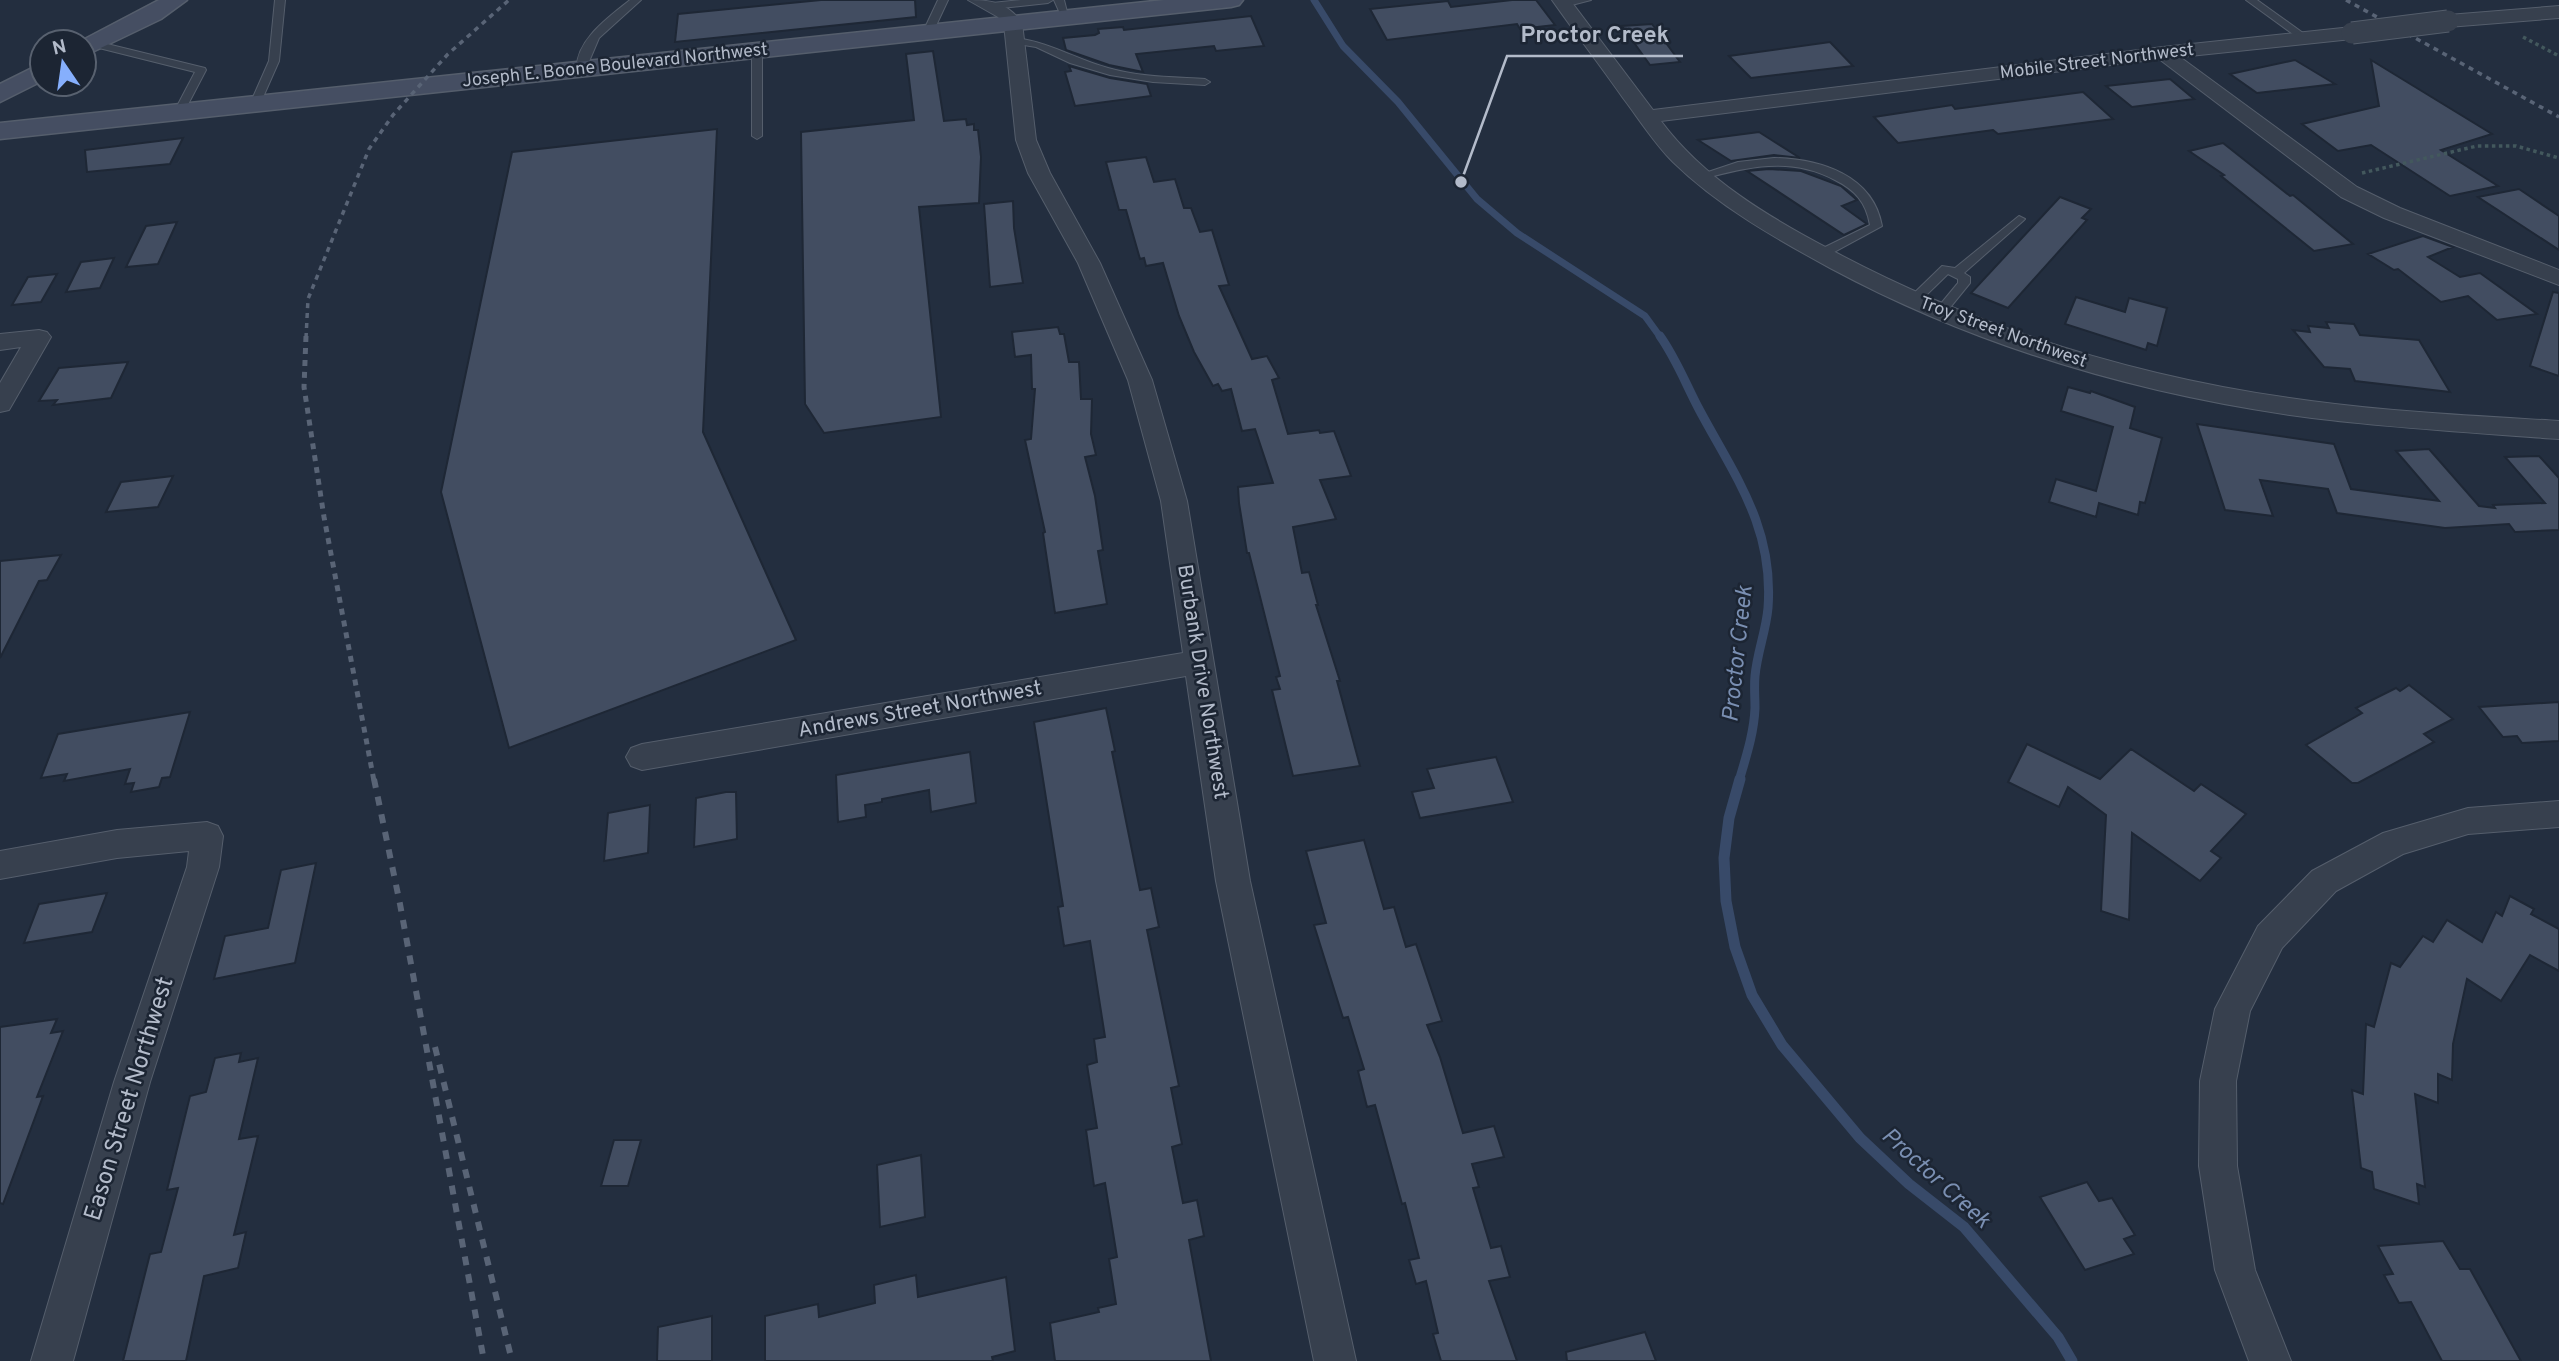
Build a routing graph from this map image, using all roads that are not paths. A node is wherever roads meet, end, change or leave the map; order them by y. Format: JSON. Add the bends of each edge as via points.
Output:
{"nodes":[{"id":1,"x":175,"y":0,"type":"edge"},
{"id":2,"x":280,"y":0,"type":"edge"},
{"id":3,"x":636,"y":0,"type":"edge"},
{"id":4,"x":943,"y":0,"type":"edge"},
{"id":5,"x":1048,"y":0,"type":"edge"},
{"id":6,"x":1231,"y":0,"type":"edge"},
{"id":7,"x":2250,"y":0,"type":"edge"},
{"id":8,"x":2455,"y":0,"type":"edge"},
{"id":9,"x":1571,"y":1,"type":"edge"},
{"id":10,"x":1135,"y":5,"type":"edge"},
{"id":11,"x":1063,"y":9,"type":"edge"},
{"id":12,"x":2553,"y":13,"type":"edge"},
{"id":13,"x":2486,"y":17,"type":"junction"},
{"id":14,"x":999,"y":18,"type":"edge"},
{"id":15,"x":928,"y":32,"type":"junction"},
{"id":16,"x":2305,"y":38,"type":"junction"},
{"id":17,"x":98,"y":42,"type":"edge"},
{"id":18,"x":98,"y":48,"type":"edge"},
{"id":19,"x":757,"y":51,"type":"junction"},
{"id":20,"x":2163,"y":53,"type":"junction"},
{"id":21,"x":581,"y":69,"type":"junction"},
{"id":22,"x":28,"y":79,"type":"edge"},
{"id":23,"x":1205,"y":82,"type":"dead end"},
{"id":24,"x":0,"y":94,"type":"edge"},
{"id":25,"x":255,"y":104,"type":"junction"},
{"id":26,"x":179,"y":112,"type":"junction"},
{"id":27,"x":1648,"y":117,"type":"junction"},
{"id":28,"x":0,"y":131,"type":"edge"},
{"id":29,"x":757,"y":136,"type":"dead end"},
{"id":30,"x":1702,"y":176,"type":"junction"},
{"id":31,"x":2019,"y":219,"type":"dead end"},
{"id":32,"x":1821,"y":254,"type":"junction"},
{"id":33,"x":1958,"y":272,"type":"junction"},
{"id":34,"x":2559,"y":278,"type":"edge"},
{"id":35,"x":1913,"y":301,"type":"junction"},
{"id":36,"x":1940,"y":312,"type":"junction"},
{"id":37,"x":0,"y":342,"type":"edge"},
{"id":38,"x":0,"y":404,"type":"edge"},
{"id":39,"x":2559,"y":430,"type":"edge"},
{"id":40,"x":1199,"y":662,"type":"junction"},
{"id":41,"x":642,"y":758,"type":"dead end"},
{"id":42,"x":2559,"y":814,"type":"edge"},
{"id":43,"x":0,"y":865,"type":"edge"},
{"id":44,"x":52,"y":1361,"type":"edge"},
{"id":45,"x":1335,"y":1361,"type":"edge"},
{"id":46,"x":2270,"y":1361,"type":"edge"}],
"edges":[{"from":1,"to":17,"type":"main road"},
{"from":2,"to":25,"type":"lane","via":[[274,61]]},
{"from":3,"to":21,"type":"lane","via":[[595,33]]},
{"from":4,"to":15,"type":"lane"},
{"from":5,"to":14,"type":"lane"},
{"from":6,"to":10,"type":"main road","name":"Joseph E. Boone Boulevard Northwest"},
{"from":7,"to":16,"type":"lane"},
{"from":8,"to":13,"type":"street"},
{"from":9,"to":27,"type":"street","name":"Troy Street Northwest"},
{"from":10,"to":11,"type":"main road","name":"Joseph E. Boone Boulevard Northwest"},
{"from":11,"to":14,"type":"main road","name":"Joseph E. Boone Boulevard Northwest"},
{"from":12,"to":13,"type":"street","name":"Mobile Street Northwest"},
{"from":13,"to":16,"type":"street","name":"Mobile Street Northwest","bridge":true},
{"from":14,"to":15,"type":"main road","name":"Joseph E. Boone Boulevard Northwest"},
{"from":14,"to":23,"type":"lane","via":[[1074,61],[1153,79]]},
{"from":14,"to":40,"type":"street","name":"Burbank Drive Northwest","via":[[1026,140],[1089,263],[1140,380],[1174,501]]},
{"from":15,"to":19,"type":"main road","name":"Joseph E. Boone Boulevard Northwest"},
{"from":16,"to":20,"type":"street","name":"Mobile Street Northwest"},
{"from":18,"to":26,"type":"lane","via":[[201,70]]},
{"from":19,"to":21,"type":"main road","name":"Joseph E. Boone Boulevard Northwest"},
{"from":19,"to":29,"type":"lane"},
{"from":20,"to":27,"type":"street","name":"Mobile Street Northwest"},
{"from":20,"to":34,"type":"street","via":[[2329,179],[2392,213]]},
{"from":21,"to":25,"type":"main road","name":"Joseph E. Boone Boulevard Northwest"},
{"from":22,"to":24,"type":"main road"},
{"from":25,"to":26,"type":"main road","name":"Joseph E. Boone Boulevard Northwest"},
{"from":26,"to":28,"type":"main road","name":"Joseph E. Boone Boulevard Northwest"},
{"from":27,"to":30,"type":"street","name":"Troy Street Northwest"},
{"from":30,"to":32,"type":"street","name":"Troy Street Northwest","via":[[1764,222]]},
{"from":30,"to":32,"type":"lane","via":[[1777,159],[1826,169],[1865,194],[1873,206],[1876,226]]},
{"from":31,"to":33,"type":"lane"},
{"from":32,"to":35,"type":"street","name":"Troy Street Northwest"},
{"from":33,"to":35,"type":"lane","via":[[1946,268]]},
{"from":33,"to":36,"type":"lane","via":[[1964,284]]},
{"from":35,"to":36,"type":"street","name":"Troy Street Northwest"},
{"from":36,"to":39,"type":"street","name":"Troy Street Northwest","via":[[2093,365],[2200,391],[2309,409]]},
{"from":37,"to":38,"type":"street","via":[[39,337]]},
{"from":40,"to":41,"type":"street","name":"Andrews Street Northwest"},
{"from":40,"to":45,"type":"street","name":"Burbank Drive Northwest","via":[[1233,881]]},
{"from":42,"to":46,"type":"street","via":[[2468,821],[2394,843],[2324,881],[2270,937],[2233,1009],[2218,1081],[2218,1166],[2235,1270]]},
{"from":43,"to":44,"type":"street","name":"Eason Street Northwest","via":[[117,844],[207,836],[203,867],[132,1082]]}]}
